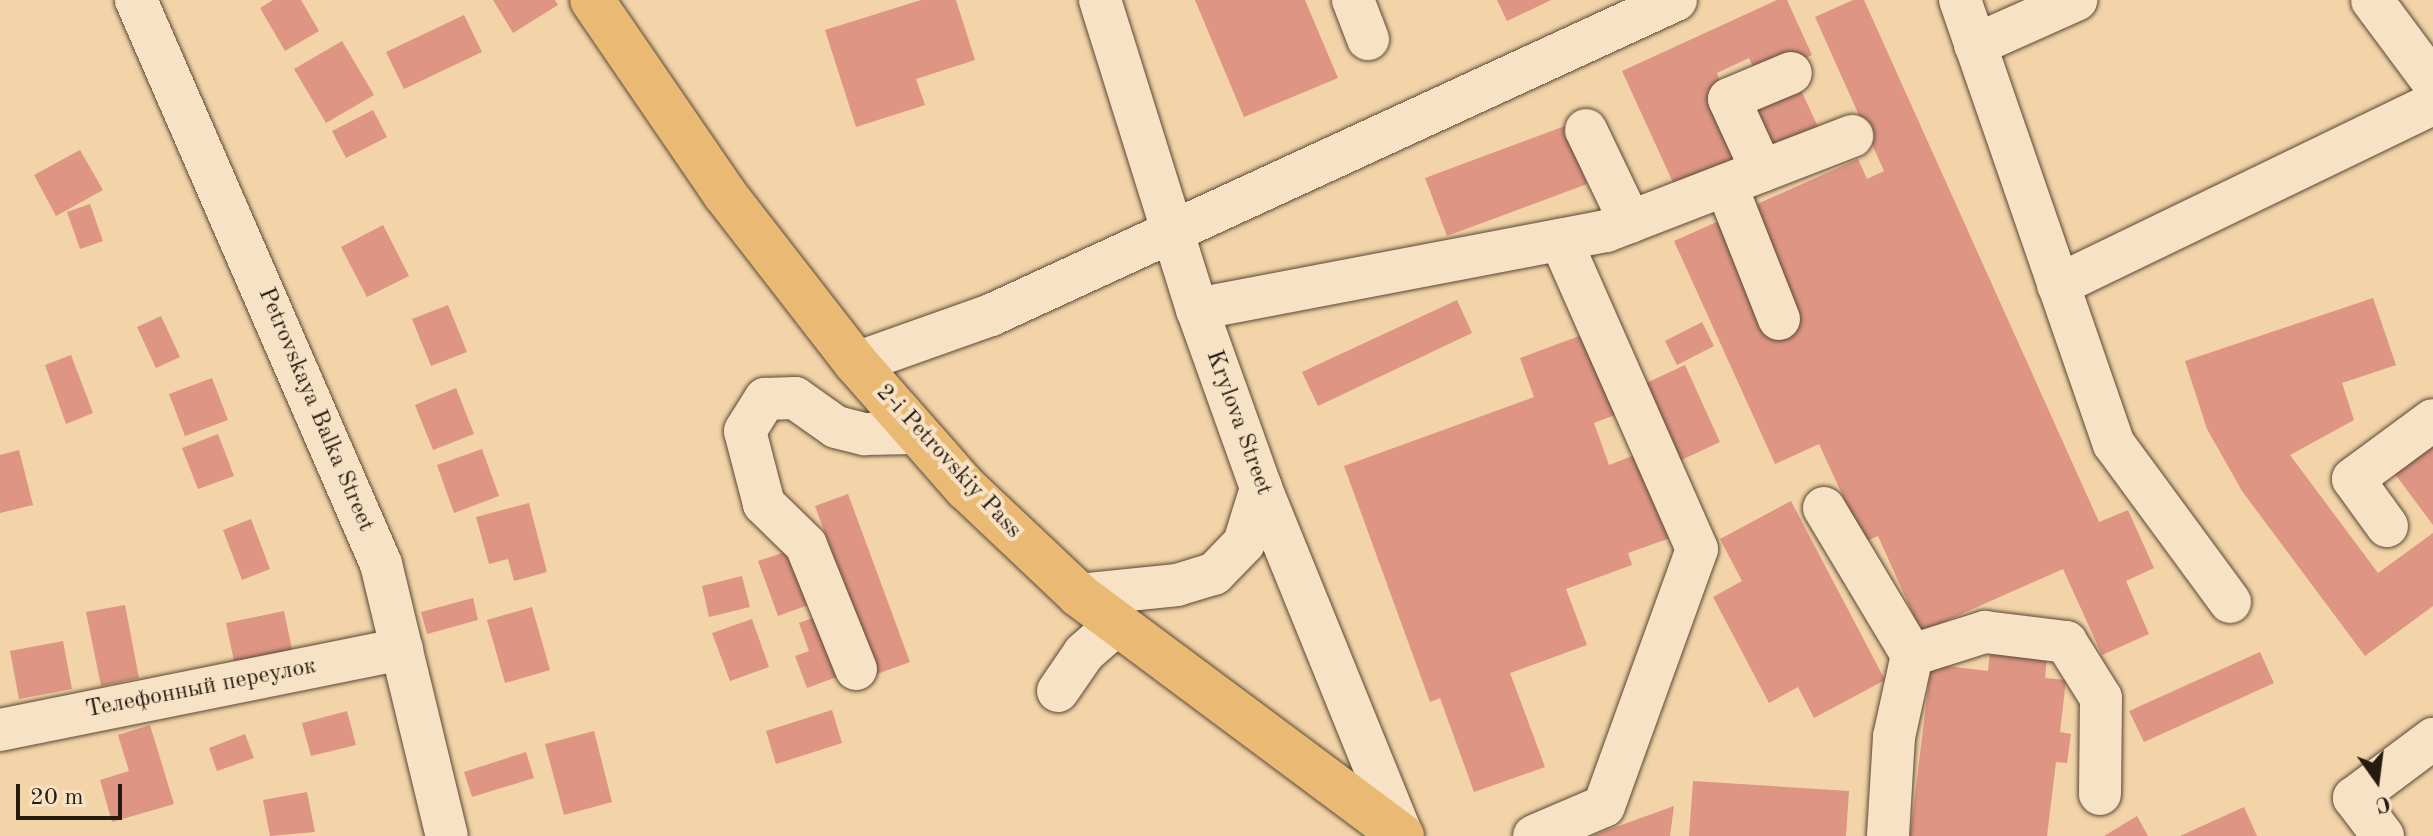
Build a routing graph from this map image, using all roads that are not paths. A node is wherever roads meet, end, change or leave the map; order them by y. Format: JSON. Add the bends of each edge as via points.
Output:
{"nodes":[{"id":1,"x":136,"y":0,"type":"edge"},
{"id":2,"x":592,"y":0,"type":"edge"},
{"id":3,"x":1100,"y":0,"type":"edge"},
{"id":4,"x":1353,"y":0,"type":"edge"},
{"id":5,"x":1676,"y":0,"type":"edge"},
{"id":6,"x":1960,"y":0,"type":"edge"},
{"id":7,"x":2076,"y":0,"type":"edge"},
{"id":8,"x":2372,"y":0,"type":"edge"},
{"id":9,"x":1368,"y":39,"type":"dead end"},
{"id":10,"x":1975,"y":45,"type":"junction"},
{"id":11,"x":1791,"y":73,"type":"dead end"},
{"id":12,"x":2433,"y":82,"type":"edge"},
{"id":13,"x":2433,"y":104,"type":"edge"},
{"id":14,"x":1586,"y":130,"type":"dead end"},
{"id":15,"x":1852,"y":136,"type":"dead end"},
{"id":16,"x":1744,"y":178,"type":"junction"},
{"id":17,"x":1630,"y":222,"type":"junction"},
{"id":18,"x":1172,"y":228,"type":"junction"},
{"id":19,"x":1561,"y":240,"type":"junction"},
{"id":20,"x":2058,"y":285,"type":"junction"},
{"id":21,"x":1197,"y":309,"type":"junction"},
{"id":22,"x":1779,"y":319,"type":"dead end"},
{"id":23,"x":856,"y":363,"type":"junction"},
{"id":24,"x":2433,"y":420,"type":"edge"},
{"id":25,"x":914,"y":433,"type":"junction"},
{"id":26,"x":1261,"y":488,"type":"junction"},
{"id":27,"x":1824,"y":508,"type":"dead end"},
{"id":28,"x":2387,"y":526,"type":"dead end"},
{"id":29,"x":1079,"y":595,"type":"junction"},
{"id":30,"x":2230,"y":602,"type":"dead end"},
{"id":31,"x":1117,"y":624,"type":"junction"},
{"id":32,"x":402,"y":649,"type":"junction"},
{"id":33,"x":1912,"y":655,"type":"junction"},
{"id":34,"x":856,"y":669,"type":"dead end"},
{"id":35,"x":1058,"y":691,"type":"dead end"},
{"id":36,"x":0,"y":730,"type":"edge"},
{"id":37,"x":2433,"y":739,"type":"edge"},
{"id":38,"x":2100,"y":794,"type":"dead end"},
{"id":39,"x":1401,"y":833,"type":"edge"},
{"id":40,"x":447,"y":836,"type":"edge"},
{"id":41,"x":1534,"y":836,"type":"edge"},
{"id":42,"x":1888,"y":836,"type":"edge"},
{"id":43,"x":2383,"y":836,"type":"edge"}],
"edges":[{"from":1,"to":32,"type":"street","name":"Petrovskaya Balka Street","via":[[381,564]]},
{"from":2,"to":23,"type":"main road","name":"2-i Petrovskiy Pass","via":[[724,193]]},
{"from":3,"to":18,"type":"street","name":"Krylova Street"},
{"from":4,"to":9,"type":"street"},
{"from":5,"to":18,"type":"street"},
{"from":6,"to":10,"type":"street"},
{"from":7,"to":10,"type":"street"},
{"from":8,"to":12,"type":"street"},
{"from":10,"to":20,"type":"street"},
{"from":11,"to":16,"type":"street","via":[[1729,99]]},
{"from":13,"to":20,"type":"street"},
{"from":14,"to":17,"type":"street"},
{"from":15,"to":16,"type":"street"},
{"from":16,"to":17,"type":"street"},
{"from":16,"to":22,"type":"street"},
{"from":17,"to":19,"type":"street"},
{"from":18,"to":21,"type":"street","name":"Krylova Street"},
{"from":18,"to":23,"type":"street","via":[[991,315]]},
{"from":19,"to":21,"type":"street"},
{"from":19,"to":41,"type":"street","via":[[1697,549],[1604,806]]},
{"from":20,"to":30,"type":"street","via":[[2114,444]]},
{"from":21,"to":26,"type":"street","name":"Krylova Street"},
{"from":23,"to":25,"type":"main road","name":"2-i Petrovskiy Pass"},
{"from":24,"to":28,"type":"street","via":[[2353,479]]},
{"from":25,"to":29,"type":"main road","name":"2-i Petrovskiy Pass"},
{"from":25,"to":34,"type":"street","via":[[865,434],[836,427],[795,398],[765,399],[745,431],[764,504],[806,545]]},
{"from":26,"to":29,"type":"street","via":[[1244,543],[1214,574],[1177,585]]},
{"from":26,"to":39,"type":"street","name":"Krylova Street"},
{"from":27,"to":33,"type":"street"},
{"from":29,"to":31,"type":"main road","name":"2-i Petrovskiy Pass"},
{"from":31,"to":35,"type":"street","via":[[1084,653]]},
{"from":31,"to":39,"type":"main road","name":"2-i Petrovskiy Pass"},
{"from":32,"to":36,"type":"street","name":"Телефонный переулок"},
{"from":32,"to":40,"type":"street","name":"Petrovskaya Balka Street"},
{"from":33,"to":38,"type":"street","via":[[1985,632],[2066,642],[2101,698]]},
{"from":33,"to":42,"type":"street","via":[[1894,737]]},
{"from":37,"to":43,"type":"street","via":[[2354,798]]}]}
